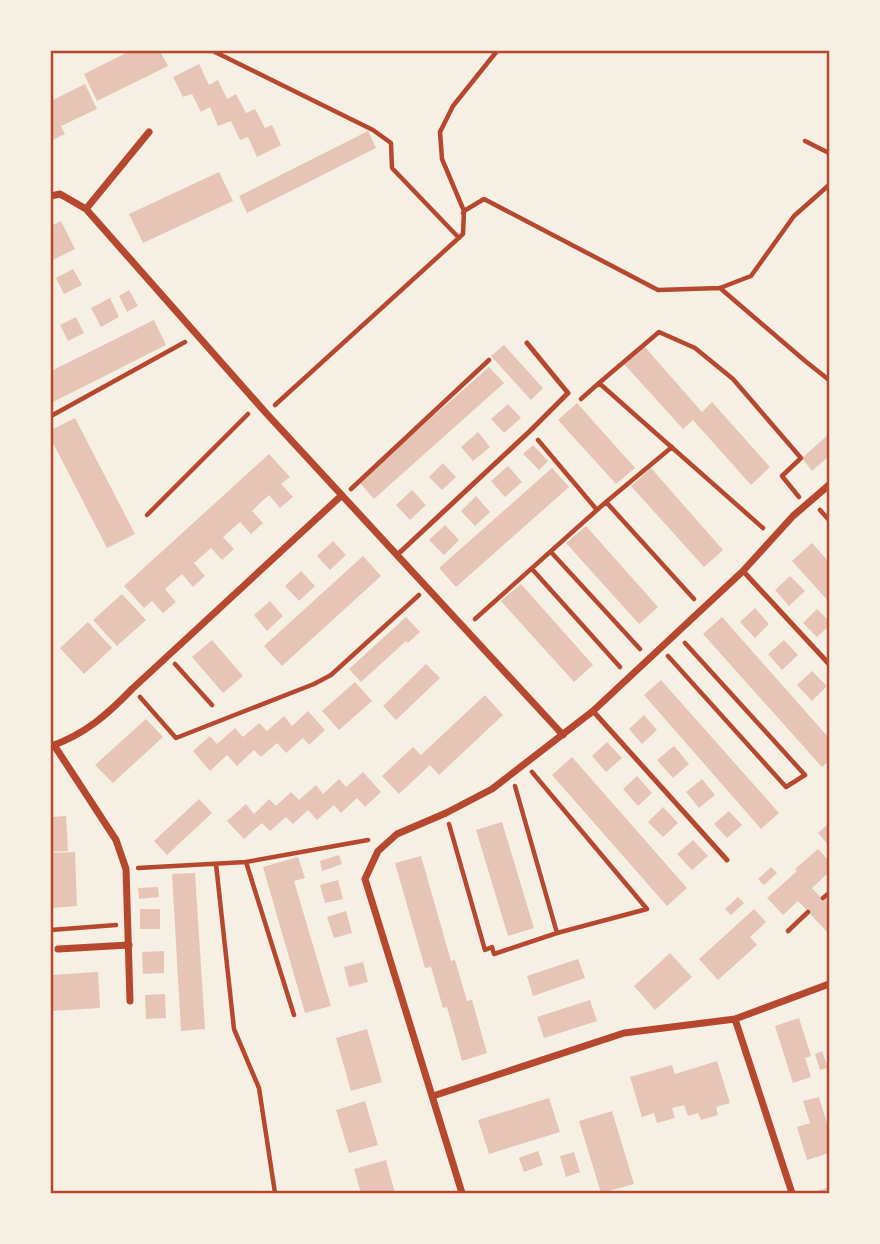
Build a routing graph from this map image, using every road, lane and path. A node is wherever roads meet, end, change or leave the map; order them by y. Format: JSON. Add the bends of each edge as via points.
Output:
{"nodes":[{"id":1,"x":213,"y":51,"type":"edge"},
{"id":2,"x":497,"y":51,"type":"edge"},
{"id":3,"x":149,"y":132,"type":"dead end"},
{"id":4,"x":805,"y":141,"type":"dead end"},
{"id":5,"x":829,"y":153,"type":"edge"},
{"id":6,"x":829,"y":185,"type":"edge"},
{"id":7,"x":51,"y":196,"type":"edge"},
{"id":8,"x":86,"y":209,"type":"junction"},
{"id":9,"x":464,"y":211,"type":"junction"},
{"id":10,"x":459,"y":238,"type":"junction"},
{"id":11,"x":720,"y":288,"type":"junction"},
{"id":12,"x":197,"y":335,"type":"junction"},
{"id":13,"x":527,"y":343,"type":"dead end"},
{"id":14,"x":489,"y":360,"type":"dead end"},
{"id":15,"x":829,"y":380,"type":"edge"},
{"id":16,"x":599,"y":383,"type":"junction"},
{"id":17,"x":568,"y":393,"type":"junction"},
{"id":18,"x":259,"y":403,"type":"junction"},
{"id":19,"x":267,"y":413,"type":"junction"},
{"id":20,"x":51,"y":416,"type":"edge"},
{"id":21,"x":530,"y":431,"type":"junction"},
{"id":22,"x":672,"y":447,"type":"junction"},
{"id":23,"x":829,"y":485,"type":"edge"},
{"id":24,"x":342,"y":496,"type":"junction"},
{"id":25,"x":607,"y":502,"type":"junction"},
{"id":26,"x":806,"y":505,"type":"junction"},
{"id":27,"x":597,"y":510,"type":"junction"},
{"id":28,"x":147,"y":515,"type":"dead end"},
{"id":29,"x":775,"y":538,"type":"junction"},
{"id":30,"x":551,"y":552,"type":"junction"},
{"id":31,"x":397,"y":555,"type":"junction"},
{"id":32,"x":532,"y":569,"type":"junction"},
{"id":33,"x":743,"y":571,"type":"junction"},
{"id":34,"x":427,"y":588,"type":"junction"},
{"id":35,"x":702,"y":608,"type":"junction"},
{"id":36,"x":464,"y":628,"type":"junction"},
{"id":37,"x":676,"y":633,"type":"junction"},
{"id":38,"x":661,"y":647,"type":"junction"},
{"id":39,"x":168,"y":656,"type":"junction"},
{"id":40,"x":649,"y":659,"type":"junction"},
{"id":41,"x":829,"y":664,"type":"edge"},
{"id":42,"x":628,"y":676,"type":"junction"},
{"id":43,"x":132,"y":689,"type":"junction"},
{"id":44,"x":212,"y":705,"type":"dead end"},
{"id":45,"x":593,"y":710,"type":"junction"},
{"id":46,"x":563,"y":735,"type":"junction"},
{"id":47,"x":52,"y":745,"type":"edge"},
{"id":48,"x":525,"y":764,"type":"junction"},
{"id":49,"x":512,"y":774,"type":"junction"},
{"id":50,"x":446,"y":813,"type":"junction"},
{"id":51,"x":370,"y":839,"type":"dead end"},
{"id":52,"x":727,"y":860,"type":"dead end"},
{"id":53,"x":246,"y":862,"type":"junction"},
{"id":54,"x":216,"y":864,"type":"junction"},
{"id":55,"x":127,"y":869,"type":"junction"},
{"id":56,"x":829,"y":893,"type":"edge"},
{"id":57,"x":823,"y":898,"type":"dead end"},
{"id":58,"x":808,"y":912,"type":"dead end"},
{"id":59,"x":129,"y":924,"type":"junction"},
{"id":60,"x":51,"y":930,"type":"edge"},
{"id":61,"x":788,"y":931,"type":"dead end"},
{"id":62,"x":557,"y":933,"type":"junction"},
{"id":63,"x":129,"y":945,"type":"junction"},
{"id":64,"x":58,"y":949,"type":"dead end"},
{"id":65,"x":829,"y":984,"type":"edge"},
{"id":66,"x":130,"y":1002,"type":"dead end"},
{"id":67,"x":294,"y":1015,"type":"dead end"},
{"id":68,"x":735,"y":1019,"type":"junction"},
{"id":69,"x":433,"y":1096,"type":"junction"},
{"id":70,"x":275,"y":1193,"type":"edge"},
{"id":71,"x":462,"y":1193,"type":"edge"},
{"id":72,"x":792,"y":1193,"type":"edge"}],
"edges":[{"from":1,"to":10,"type":"path","via":[[391,143],[392,168]]},
{"from":2,"to":9,"type":"path","via":[[453,106],[440,132],[442,159]]},
{"from":3,"to":8,"type":"street"},
{"from":4,"to":5,"type":"path"},
{"from":6,"to":11,"type":"path","via":[[794,216],[751,276]]},
{"from":7,"to":8,"type":"street","via":[[60,194]]},
{"from":8,"to":12,"type":"street"},
{"from":9,"to":10,"type":"path"},
{"from":9,"to":11,"type":"path","via":[[484,199],[658,290]]},
{"from":10,"to":19,"type":"path"},
{"from":11,"to":15,"type":"path"},
{"from":12,"to":18,"type":"street"},
{"from":12,"to":20,"type":"path"},
{"from":13,"to":17,"type":"lane"},
{"from":14,"to":24,"type":"path"},
{"from":16,"to":17,"type":"path","via":[[577,402]]},
{"from":16,"to":22,"type":"path"},
{"from":16,"to":26,"type":"path","via":[[659,332],[695,348],[733,379],[801,458],[782,476]]},
{"from":17,"to":21,"type":"lane"},
{"from":18,"to":19,"type":"street"},
{"from":18,"to":28,"type":"path"},
{"from":19,"to":24,"type":"street"},
{"from":21,"to":27,"type":"path"},
{"from":21,"to":31,"type":"lane"},
{"from":22,"to":25,"type":"path"},
{"from":22,"to":29,"type":"path"},
{"from":23,"to":26,"type":"street"},
{"from":24,"to":31,"type":"street"},
{"from":24,"to":39,"type":"street"},
{"from":25,"to":27,"type":"path"},
{"from":25,"to":35,"type":"path"},
{"from":26,"to":29,"type":"street"},
{"from":27,"to":30,"type":"path"},
{"from":29,"to":33,"type":"street"},
{"from":30,"to":32,"type":"path"},
{"from":30,"to":40,"type":"path"},
{"from":31,"to":34,"type":"street"},
{"from":32,"to":36,"type":"path"},
{"from":32,"to":42,"type":"path"},
{"from":33,"to":35,"type":"street"},
{"from":33,"to":41,"type":"lane"},
{"from":34,"to":36,"type":"street"},
{"from":34,"to":43,"type":"path","via":[[331,675],[176,738]]},
{"from":35,"to":37,"type":"street"},
{"from":36,"to":46,"type":"street"},
{"from":37,"to":38,"type":"street"},
{"from":37,"to":38,"type":"path","via":[[805,775],[786,787]]},
{"from":38,"to":40,"type":"street"},
{"from":39,"to":43,"type":"street"},
{"from":39,"to":44,"type":"path"},
{"from":40,"to":42,"type":"street"},
{"from":42,"to":45,"type":"street"},
{"from":43,"to":47,"type":"street","via":[[83,732]]},
{"from":45,"to":46,"type":"street"},
{"from":45,"to":52,"type":"lane"},
{"from":46,"to":48,"type":"street"},
{"from":47,"to":55,"type":"street","via":[[116,840]]},
{"from":48,"to":49,"type":"street"},
{"from":48,"to":62,"type":"path","via":[[647,909]]},
{"from":49,"to":50,"type":"street"},
{"from":49,"to":62,"type":"path"},
{"from":50,"to":62,"type":"path","via":[[485,950],[492,947],[494,954]]},
{"from":50,"to":69,"type":"street","via":[[397,834],[378,852],[365,878]]},
{"from":51,"to":53,"type":"path"},
{"from":53,"to":54,"type":"path"},
{"from":53,"to":67,"type":"path"},
{"from":54,"to":55,"type":"path"},
{"from":54,"to":70,"type":"path","via":[[234,1030],[259,1088]]},
{"from":55,"to":59,"type":"street"},
{"from":56,"to":57,"type":"path"},
{"from":58,"to":61,"type":"path"},
{"from":59,"to":60,"type":"path"},
{"from":59,"to":63,"type":"street"},
{"from":63,"to":64,"type":"street"},
{"from":63,"to":66,"type":"street"},
{"from":65,"to":68,"type":"street"},
{"from":68,"to":69,"type":"street","via":[[624,1033]]},
{"from":68,"to":72,"type":"street"},
{"from":69,"to":71,"type":"street"}]}
